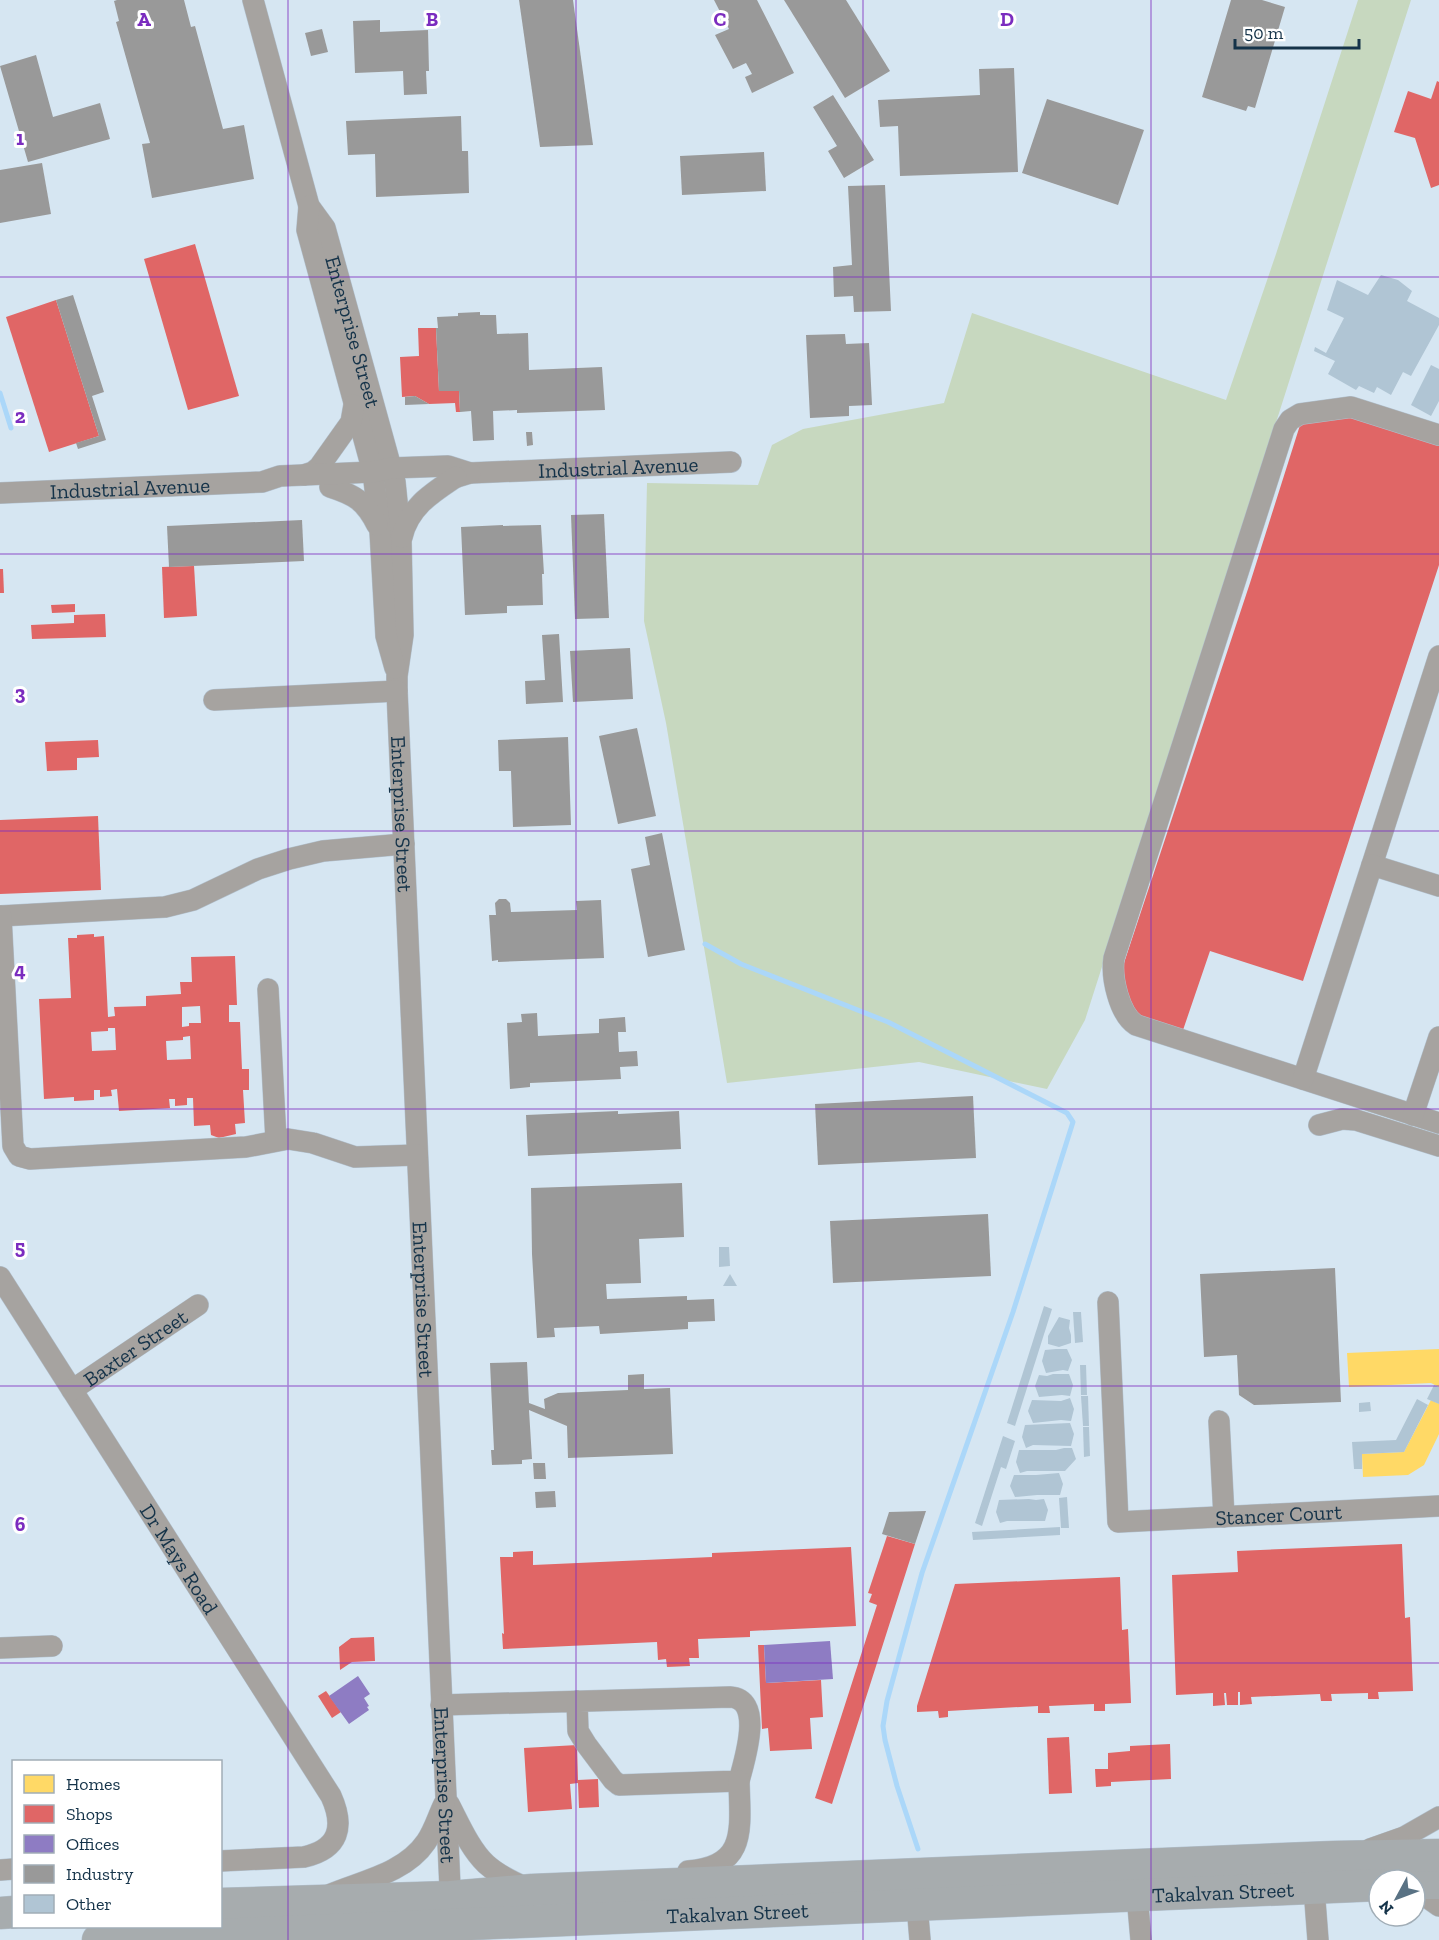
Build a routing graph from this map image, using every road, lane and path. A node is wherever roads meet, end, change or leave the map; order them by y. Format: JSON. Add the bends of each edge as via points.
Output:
{"nodes":[{"id":1,"x":253,"y":0,"type":"edge"},
{"id":2,"x":309,"y":206,"type":"junction"},
{"id":3,"x":354,"y":405,"type":"junction"},
{"id":4,"x":1439,"y":435,"type":"edge"},
{"id":5,"x":732,"y":462,"type":"dead end"},
{"id":6,"x":463,"y":475,"type":"junction"},
{"id":7,"x":304,"y":476,"type":"junction"},
{"id":8,"x":383,"y":477,"type":"junction"},
{"id":9,"x":262,"y":482,"type":"junction"},
{"id":10,"x":330,"y":487,"type":"junction"},
{"id":11,"x":0,"y":493,"type":"edge"},
{"id":12,"x":380,"y":531,"type":"junction"},
{"id":13,"x":401,"y":541,"type":"junction"},
{"id":14,"x":1439,"y":656,"type":"edge"},
{"id":15,"x":397,"y":683,"type":"junction"},
{"id":16,"x":214,"y":700,"type":"dead end"},
{"id":17,"x":404,"y":844,"type":"junction"},
{"id":18,"x":1372,"y":865,"type":"junction"},
{"id":19,"x":1439,"y":886,"type":"edge"},
{"id":20,"x":0,"y":916,"type":"edge"},
{"id":21,"x":268,"y":989,"type":"dead end"},
{"id":22,"x":1439,"y":1038,"type":"edge"},
{"id":23,"x":1303,"y":1079,"type":"junction"},
{"id":24,"x":1413,"y":1115,"type":"junction"},
{"id":25,"x":1439,"y":1123,"type":"edge"},
{"id":26,"x":1319,"y":1125,"type":"dead end"},
{"id":27,"x":276,"y":1140,"type":"junction"},
{"id":28,"x":1439,"y":1146,"type":"edge"},
{"id":29,"x":417,"y":1155,"type":"junction"},
{"id":30,"x":0,"y":1277,"type":"edge"},
{"id":31,"x":1108,"y":1302,"type":"dead end"},
{"id":32,"x":198,"y":1305,"type":"dead end"},
{"id":33,"x":72,"y":1390,"type":"junction"},
{"id":34,"x":1219,"y":1421,"type":"dead end"},
{"id":35,"x":1439,"y":1506,"type":"edge"},
{"id":36,"x":1224,"y":1517,"type":"junction"},
{"id":37,"x":52,"y":1646,"type":"dead end"},
{"id":38,"x":0,"y":1648,"type":"edge"},
{"id":39,"x":577,"y":1701,"type":"junction"},
{"id":40,"x":441,"y":1705,"type":"junction"},
{"id":41,"x":739,"y":1781,"type":"junction"},
{"id":42,"x":446,"y":1798,"type":"junction"},
{"id":43,"x":1439,"y":1817,"type":"edge"},
{"id":44,"x":1439,"y":1855,"type":"edge"},
{"id":45,"x":1334,"y":1857,"type":"junction"},
{"id":46,"x":222,"y":1861,"type":"edge"},
{"id":47,"x":1038,"y":1870,"type":"junction"},
{"id":48,"x":1367,"y":1886,"type":"edge"},
{"id":49,"x":602,"y":1888,"type":"junction"},
{"id":50,"x":1314,"y":1888,"type":"junction"},
{"id":51,"x":532,"y":1890,"type":"junction"},
{"id":52,"x":916,"y":1890,"type":"junction"},
{"id":53,"x":1137,"y":1896,"type":"junction"},
{"id":54,"x":316,"y":1900,"type":"junction"},
{"id":55,"x":222,"y":1904,"type":"edge"},
{"id":56,"x":451,"y":1910,"type":"junction"},
{"id":57,"x":391,"y":1934,"type":"edge"},
{"id":58,"x":98,"y":1940,"type":"edge"},
{"id":59,"x":920,"y":1940,"type":"edge"},
{"id":60,"x":1141,"y":1940,"type":"edge"},
{"id":61,"x":1318,"y":1940,"type":"edge"}],
"edges":[{"from":1,"to":2,"type":"street","name":"Enterprise Street"},
{"from":2,"to":3,"type":"street","name":"Enterprise Street","via":[[307,230]]},
{"from":2,"to":8,"type":"street","name":"Enterprise Street","via":[[325,228]]},
{"from":3,"to":7,"type":"street","via":[[351,422],[332,449],[313,472]]},
{"from":3,"to":8,"type":"street","name":"Enterprise Street"},
{"from":4,"to":23,"type":"street","via":[[1352,407],[1300,414],[1284,429],[1114,958],[1114,978],[1128,1020]]},
{"from":5,"to":6,"type":"street","name":"Industrial Avenue"},
{"from":6,"to":8,"type":"street","name":"Industrial Avenue","via":[[448,466]]},
{"from":6,"to":13,"type":"street","via":[[417,506],[405,525]]},
{"from":7,"to":8,"type":"street","name":"Industrial Avenue"},
{"from":7,"to":9,"type":"street","name":"Industrial Avenue","via":[[280,476]]},
{"from":8,"to":10,"type":"street","name":"Industrial Avenue"},
{"from":8,"to":12,"type":"street","name":"Enterprise Street"},
{"from":8,"to":13,"type":"street","name":"Enterprise Street"},
{"from":9,"to":10,"type":"street","name":"Industrial Avenue","via":[[284,489]]},
{"from":9,"to":11,"type":"street","name":"Industrial Avenue"},
{"from":10,"to":12,"type":"street","via":[[360,500]]},
{"from":12,"to":15,"type":"street","name":"Enterprise Street","via":[[386,636]]},
{"from":13,"to":15,"type":"street","name":"Enterprise Street","via":[[403,635]]},
{"from":14,"to":18,"type":"street"},
{"from":15,"to":16,"type":"street"},
{"from":15,"to":17,"type":"street","name":"Enterprise Street"},
{"from":17,"to":20,"type":"street","via":[[323,851],[289,859],[258,868],[193,900],[165,907]]},
{"from":17,"to":29,"type":"street","name":"Enterprise Street"},
{"from":18,"to":19,"type":"street"},
{"from":18,"to":23,"type":"street"},
{"from":20,"to":27,"type":"street","via":[[12,1137],[19,1156],[30,1159],[235,1148]]},
{"from":21,"to":27,"type":"street"},
{"from":22,"to":24,"type":"street"},
{"from":23,"to":24,"type":"street"},
{"from":24,"to":25,"type":"street"},
{"from":26,"to":28,"type":"street","via":[[1356,1120]]},
{"from":27,"to":29,"type":"street","via":[[301,1140],[355,1157]]},
{"from":29,"to":40,"type":"street","name":"Enterprise Street"},
{"from":30,"to":33,"type":"street","name":"Dr Mays Road"},
{"from":31,"to":36,"type":"street","name":"Stancer Court","via":[[1118,1522]]},
{"from":32,"to":33,"type":"street","name":"Baxter Street"},
{"from":33,"to":46,"type":"street","name":"Dr Mays Road","via":[[337,1810],[336,1837],[314,1855]]},
{"from":34,"to":36,"type":"street"},
{"from":35,"to":36,"type":"street","name":"Stancer Court"},
{"from":37,"to":38,"type":"street"},
{"from":39,"to":40,"type":"street"},
{"from":39,"to":41,"type":"street","via":[[578,1731],[619,1785]]},
{"from":39,"to":41,"type":"street","via":[[739,1698],[748,1708],[750,1738]]},
{"from":40,"to":42,"type":"street","name":"Enterprise Street"},
{"from":41,"to":49,"type":"street","via":[[739,1834],[731,1853],[720,1865]]},
{"from":42,"to":51,"type":"street","via":[[485,1864],[504,1878]]},
{"from":42,"to":54,"type":"street","via":[[426,1841],[412,1858],[385,1874]]},
{"from":42,"to":56,"type":"street","name":"Enterprise Street"},
{"from":43,"to":45,"type":"street","via":[[1404,1838]]},
{"from":44,"to":45,"type":"highway","name":"Takalvan Street"},
{"from":45,"to":47,"type":"highway","name":"Takalvan Street"},
{"from":47,"to":52,"type":"highway","name":"Takalvan Street"},
{"from":47,"to":53,"type":"highway","via":[[1078,1879],[1116,1880],[1131,1886]]},
{"from":48,"to":50,"type":"highway","name":"Takalvan Street"},
{"from":49,"to":51,"type":"highway","name":"Takalvan Street"},
{"from":49,"to":52,"type":"highway","name":"Takalvan Street"},
{"from":50,"to":53,"type":"highway","name":"Takalvan Street"},
{"from":50,"to":61,"type":"street"},
{"from":51,"to":56,"type":"highway","name":"Takalvan Street"},
{"from":52,"to":53,"type":"highway","name":"Takalvan Street"},
{"from":52,"to":56,"type":"highway","name":"Takalvan Street"},
{"from":52,"to":59,"type":"street"},
{"from":53,"to":60,"type":"street"},
{"from":54,"to":55,"type":"highway","name":"Takalvan Street"},
{"from":54,"to":56,"type":"highway","name":"Takalvan Street"},
{"from":56,"to":57,"type":"highway","name":"Takalvan Street"},
{"from":57,"to":58,"type":"highway","name":"Takalvan Street"}]}
